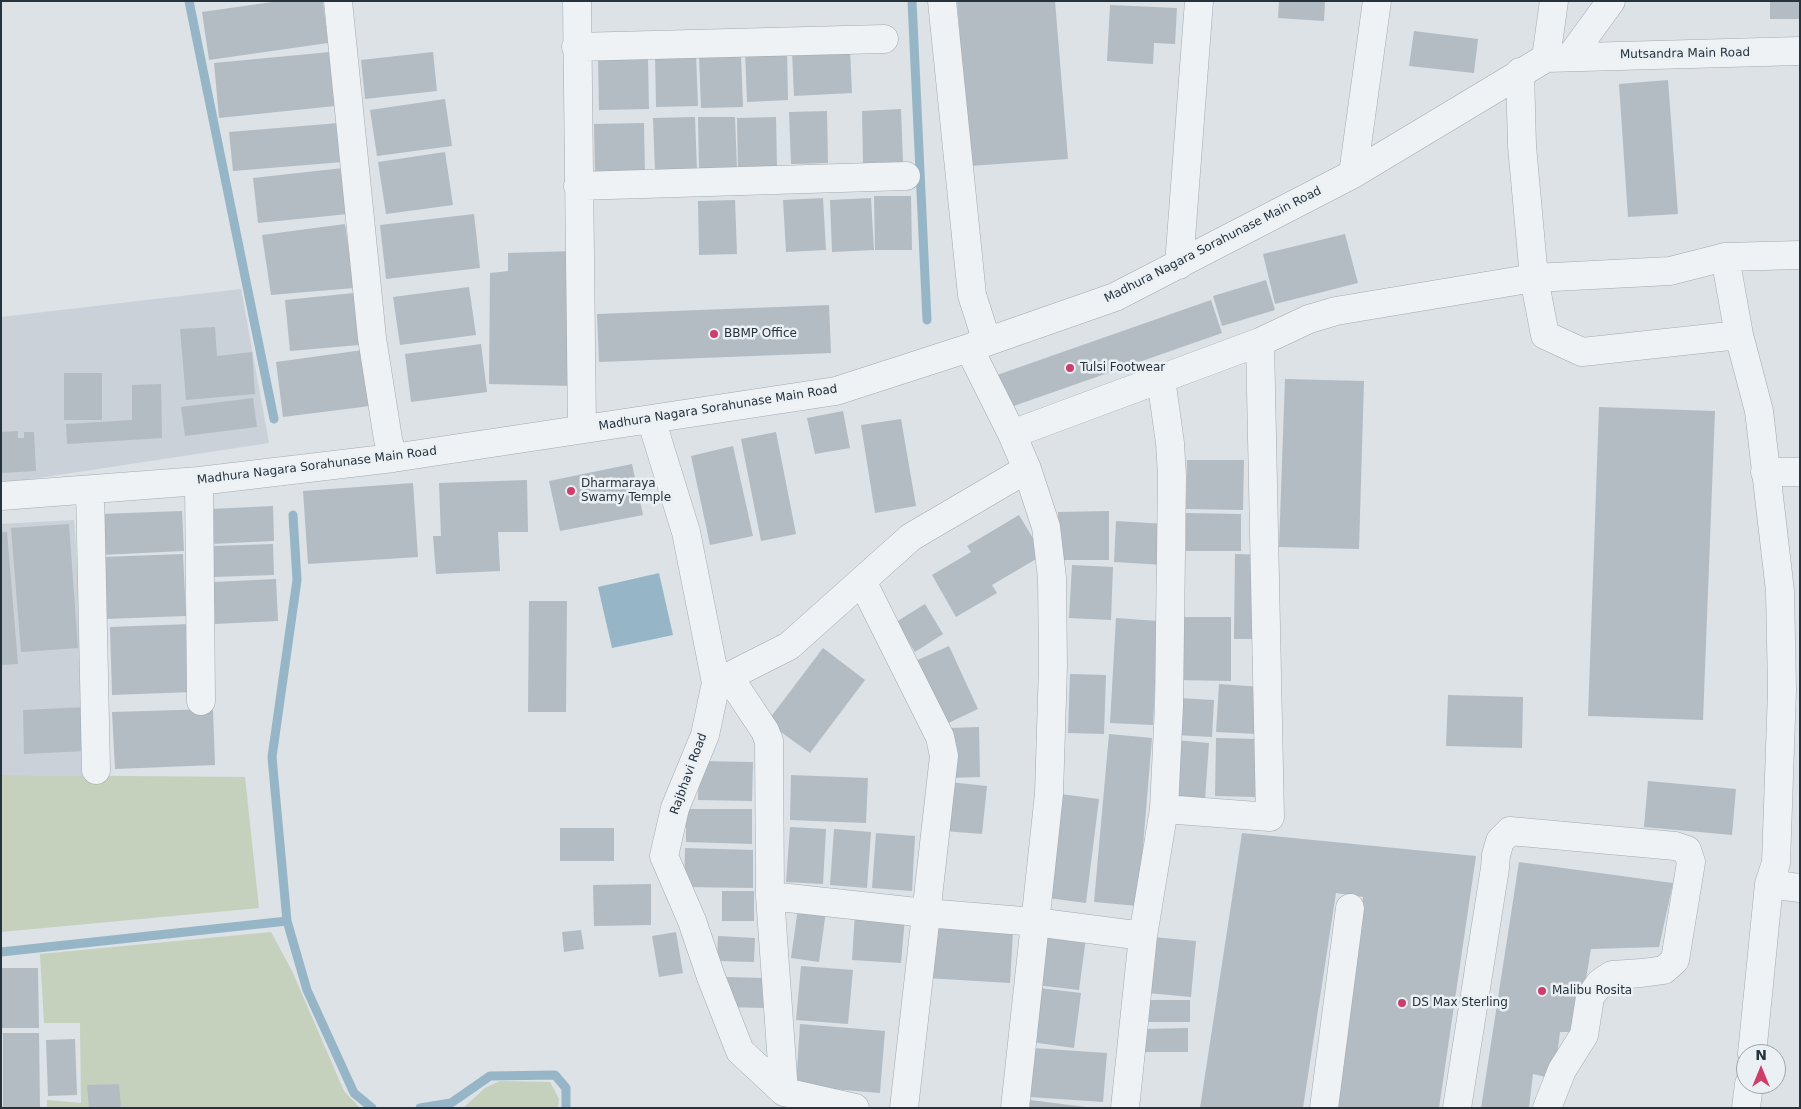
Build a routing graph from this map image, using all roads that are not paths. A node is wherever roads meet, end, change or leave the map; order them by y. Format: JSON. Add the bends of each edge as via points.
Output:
{"nodes":[{"id":1,"x":338,"y":1,"type":"edge"},
{"id":2,"x":577,"y":1,"type":"edge"},
{"id":3,"x":942,"y":1,"type":"edge"},
{"id":4,"x":1199,"y":1,"type":"edge"},
{"id":5,"x":1377,"y":1,"type":"edge"},
{"id":6,"x":1554,"y":1,"type":"edge"},
{"id":7,"x":1611,"y":1,"type":"edge"},
{"id":8,"x":884,"y":39,"type":"dead end"},
{"id":9,"x":576,"y":47,"type":"junction"},
{"id":10,"x":1800,"y":51,"type":"edge"},
{"id":11,"x":1558,"y":57,"type":"junction"},
{"id":12,"x":1520,"y":72,"type":"junction"},
{"id":13,"x":1353,"y":174,"type":"junction"},
{"id":14,"x":906,"y":176,"type":"dead end"},
{"id":15,"x":578,"y":186,"type":"junction"},
{"id":16,"x":1800,"y":255,"type":"edge"},
{"id":17,"x":1725,"y":257,"type":"junction"},
{"id":18,"x":1179,"y":265,"type":"junction"},
{"id":19,"x":1534,"y":278,"type":"junction"},
{"id":20,"x":1739,"y":335,"type":"junction"},
{"id":21,"x":1260,"y":342,"type":"junction"},
{"id":22,"x":978,"y":345,"type":"junction"},
{"id":23,"x":1161,"y":379,"type":"junction"},
{"id":24,"x":651,"y":419,"type":"junction"},
{"id":25,"x":582,"y":429,"type":"junction"},
{"id":26,"x":1012,"y":434,"type":"junction"},
{"id":27,"x":393,"y":458,"type":"junction"},
{"id":28,"x":1026,"y":469,"type":"junction"},
{"id":29,"x":1765,"y":472,"type":"junction"},
{"id":30,"x":1800,"y":472,"type":"edge"},
{"id":31,"x":198,"y":481,"type":"junction"},
{"id":32,"x":90,"y":490,"type":"junction"},
{"id":33,"x":1,"y":496,"type":"edge"},
{"id":34,"x":862,"y":581,"type":"junction"},
{"id":35,"x":722,"y":680,"type":"junction"},
{"id":36,"x":201,"y":701,"type":"dead end"},
{"id":37,"x":1790,"y":764,"type":"edge"},
{"id":38,"x":96,"y":770,"type":"dead end"},
{"id":39,"x":1164,"y":809,"type":"junction"},
{"id":40,"x":1769,"y":884,"type":"junction"},
{"id":41,"x":1800,"y":888,"type":"edge"},
{"id":42,"x":770,"y":896,"type":"junction"},
{"id":43,"x":1350,"y":908,"type":"dead end"},
{"id":44,"x":926,"y":913,"type":"junction"},
{"id":45,"x":1035,"y":922,"type":"junction"},
{"id":46,"x":1143,"y":936,"type":"junction"},
{"id":47,"x":1753,"y":1044,"type":"edge"},
{"id":48,"x":784,"y":1092,"type":"junction"},
{"id":49,"x":1748,"y":1094,"type":"edge"},
{"id":50,"x":855,"y":1108,"type":"edge"},
{"id":51,"x":904,"y":1108,"type":"edge"},
{"id":52,"x":1015,"y":1108,"type":"edge"},
{"id":53,"x":1124,"y":1108,"type":"edge"},
{"id":54,"x":1324,"y":1108,"type":"edge"},
{"id":55,"x":1457,"y":1108,"type":"edge"},
{"id":56,"x":1547,"y":1108,"type":"edge"},
{"id":57,"x":1746,"y":1108,"type":"edge"}],
"edges":[{"from":1,"to":27,"type":"street","via":[[372,338]]},
{"from":2,"to":9,"type":"street"},
{"from":3,"to":22,"type":"street"},
{"from":4,"to":18,"type":"street"},
{"from":5,"to":13,"type":"street"},
{"from":6,"to":11,"type":"street"},
{"from":7,"to":11,"type":"street"},
{"from":8,"to":9,"type":"street"},
{"from":9,"to":15,"type":"street"},
{"from":10,"to":11,"type":"street","name":"Mutsandra Main Road"},
{"from":11,"to":12,"type":"street","name":"Madhura Nagara Sorahunase Main Road"},
{"from":12,"to":13,"type":"street","name":"Madhura Nagara Sorahunase Main Road"},
{"from":12,"to":19,"type":"street","via":[[1522,146]]},
{"from":13,"to":18,"type":"street","name":"Madhura Nagara Sorahunase Main Road"},
{"from":14,"to":15,"type":"street"},
{"from":15,"to":25,"type":"street"},
{"from":16,"to":17,"type":"street"},
{"from":17,"to":19,"type":"street","via":[[1670,271]]},
{"from":17,"to":20,"type":"street"},
{"from":18,"to":22,"type":"street","name":"Madhura Nagara Sorahunase Main Road","via":[[1115,297]]},
{"from":19,"to":20,"type":"street","via":[[1545,335],[1582,352]]},
{"from":19,"to":21,"type":"street","via":[[1336,310]]},
{"from":20,"to":29,"type":"street","via":[[1759,411]]},
{"from":21,"to":23,"type":"street"},
{"from":21,"to":39,"type":"street","via":[[1270,817]]},
{"from":22,"to":24,"type":"street","name":"Madhura Nagara Sorahunase Main Road","via":[[836,391]]},
{"from":22,"to":26,"type":"street"},
{"from":23,"to":26,"type":"street"},
{"from":23,"to":39,"type":"street","via":[[1172,476],[1169,706]]},
{"from":24,"to":25,"type":"street","name":"Madhura Nagara Sorahunase Main Road"},
{"from":24,"to":35,"type":"street","name":"Rajbhavi Road","via":[[686,532]]},
{"from":25,"to":27,"type":"street","name":"Madhura Nagara Sorahunase Main Road"},
{"from":26,"to":28,"type":"street"},
{"from":27,"to":31,"type":"street","name":"Madhura Nagara Sorahunase Main Road"},
{"from":28,"to":34,"type":"street","via":[[911,538]]},
{"from":28,"to":45,"type":"street","via":[[1046,527],[1052,578],[1049,794]]},
{"from":29,"to":30,"type":"street"},
{"from":29,"to":37,"type":"street","via":[[1780,591],[1782,690]]},
{"from":31,"to":32,"type":"street","name":"Madhura Nagara Sorahunase Main Road"},
{"from":31,"to":36,"type":"street"},
{"from":32,"to":33,"type":"street","name":"Madhura Nagara Sorahunase Main Road"},
{"from":32,"to":38,"type":"street"},
{"from":34,"to":35,"type":"street","via":[[789,646]]},
{"from":34,"to":44,"type":"street","via":[[943,747]]},
{"from":35,"to":42,"type":"street","via":[[765,731],[769,741]]},
{"from":35,"to":48,"type":"street","name":"Rajbhavi Road","via":[[705,735],[675,808],[664,856],[740,1051]]},
{"from":37,"to":40,"type":"street","via":[[1776,863]]},
{"from":39,"to":46,"type":"street"},
{"from":40,"to":41,"type":"street"},
{"from":40,"to":47,"type":"street"},
{"from":42,"to":44,"type":"street"},
{"from":42,"to":48,"type":"street"},
{"from":43,"to":54,"type":"street"},
{"from":44,"to":45,"type":"street"},
{"from":44,"to":51,"type":"street"},
{"from":45,"to":46,"type":"street"},
{"from":45,"to":52,"type":"street"},
{"from":46,"to":53,"type":"street"},
{"from":48,"to":50,"type":"street"},
{"from":49,"to":57,"type":"street"},
{"from":55,"to":56,"type":"street","via":[[1500,841],[1510,831],[1675,846],[1687,850],[1691,862],[1675,960],[1664,970],[1612,975],[1600,983],[1590,996],[1584,1035],[1562,1070]]}]}
